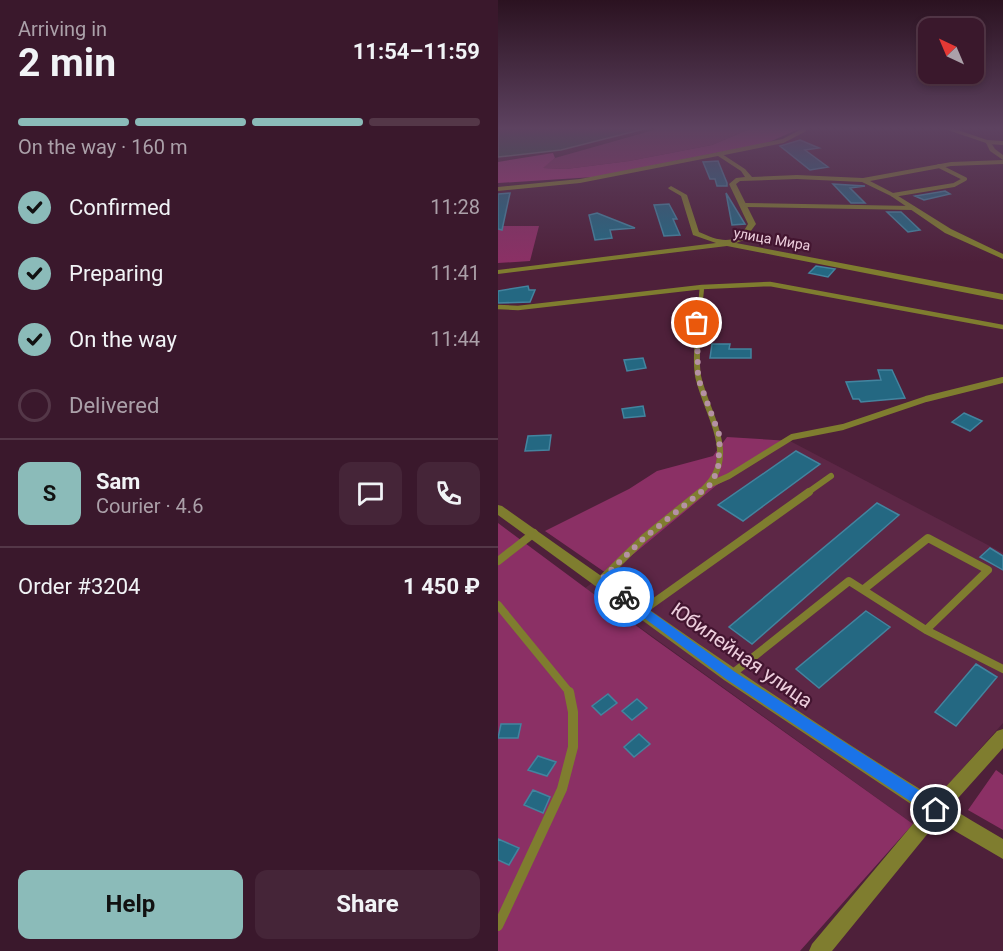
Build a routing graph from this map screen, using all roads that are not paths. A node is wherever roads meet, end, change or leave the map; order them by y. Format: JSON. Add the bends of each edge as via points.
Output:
{"nodes":[{"id":1,"x":624,"y":172,"type":"edge"},
{"id":2,"x":744,"y":172,"type":"edge"},
{"id":3,"x":904,"y":172,"type":"edge"},
{"id":4,"x":952,"y":172,"type":"edge"},
{"id":5,"x":750,"y":179,"type":"junction"},
{"id":6,"x":863,"y":180,"type":"junction"},
{"id":7,"x":671,"y":188,"type":"dead end"},
{"id":8,"x":498,"y":189,"type":"edge"},
{"id":9,"x":893,"y":195,"type":"junction"},
{"id":10,"x":744,"y":205,"type":"junction"},
{"id":11,"x":913,"y":208,"type":"junction"},
{"id":12,"x":727,"y":244,"type":"junction"},
{"id":13,"x":1003,"y":257,"type":"edge"},
{"id":14,"x":498,"y":272,"type":"edge"},
{"id":15,"x":702,"y":286,"type":"junction"},
{"id":16,"x":1003,"y":297,"type":"edge"},
{"id":17,"x":498,"y":307,"type":"edge"},
{"id":18,"x":1003,"y":327,"type":"edge"},
{"id":19,"x":1003,"y":380,"type":"edge"},
{"id":20,"x":831,"y":476,"type":"dead end"},
{"id":21,"x":711,"y":484,"type":"junction"},
{"id":22,"x":498,"y":508,"type":"edge"},
{"id":23,"x":534,"y":533,"type":"junction"},
{"id":24,"x":498,"y":561,"type":"edge"},
{"id":25,"x":601,"y":580,"type":"junction"},
{"id":26,"x":864,"y":589,"type":"junction"},
{"id":27,"x":498,"y":605,"type":"edge"},
{"id":28,"x":642,"y":610,"type":"junction"},
{"id":29,"x":926,"y":630,"type":"junction"},
{"id":30,"x":1003,"y":669,"type":"edge"},
{"id":31,"x":730,"y":675,"type":"junction"},
{"id":32,"x":1003,"y":736,"type":"edge"},
{"id":33,"x":936,"y":810,"type":"junction"},
{"id":34,"x":1003,"y":850,"type":"edge"},
{"id":35,"x":498,"y":926,"type":"edge"},
{"id":36,"x":819,"y":951,"type":"edge"}],
"edges":[{"from":1,"to":8,"type":"street"},
{"from":2,"to":5,"type":"street"},
{"from":3,"to":6,"type":"street"},
{"from":4,"to":9,"type":"lane","via":[[965,179],[954,185]]},
{"from":5,"to":6,"type":"street"},
{"from":5,"to":10,"type":"street","via":[[738,179],[732,184]]},
{"from":6,"to":9,"type":"street"},
{"from":7,"to":12,"type":"street","via":[[684,195],[696,233]]},
{"from":9,"to":11,"type":"street"},
{"from":10,"to":11,"type":"lane"},
{"from":10,"to":12,"type":"street","via":[[751,228],[736,242]]},
{"from":11,"to":13,"type":"street","via":[[948,231]]},
{"from":12,"to":14,"type":"street","name":"улица Мира"},
{"from":12,"to":16,"type":"street","name":"улица Мира"},
{"from":15,"to":17,"type":"lane","via":[[519,308]]},
{"from":15,"to":18,"type":"lane","via":[[770,284]]},
{"from":15,"to":21,"type":"lane","via":[[697,323],[698,378],[720,437],[718,469]]},
{"from":19,"to":21,"type":"lane","via":[[926,399],[843,427],[792,437]]},
{"from":20,"to":28,"type":"lane"},
{"from":21,"to":25,"type":"lane","via":[[644,538]]},
{"from":22,"to":23,"type":"street","name":"Юбилейная улица"},
{"from":23,"to":24,"type":"lane"},
{"from":23,"to":25,"type":"street","name":"Юбилейная улица"},
{"from":25,"to":28,"type":"street","name":"Юбилейная улица"},
{"from":26,"to":29,"type":"lane"},
{"from":26,"to":29,"type":"lane","via":[[928,538],[988,570]]},
{"from":26,"to":31,"type":"lane","via":[[849,581]]},
{"from":27,"to":35,"type":"lane","via":[[569,690],[573,712],[573,747],[562,789]]},
{"from":28,"to":31,"type":"street","name":"Юбилейная улица"},
{"from":29,"to":30,"type":"lane"},
{"from":31,"to":33,"type":"street","name":"Юбилейная улица"},
{"from":32,"to":33,"type":"street"},
{"from":33,"to":34,"type":"street","name":"Юбилейная улица"},
{"from":33,"to":36,"type":"street"}]}
